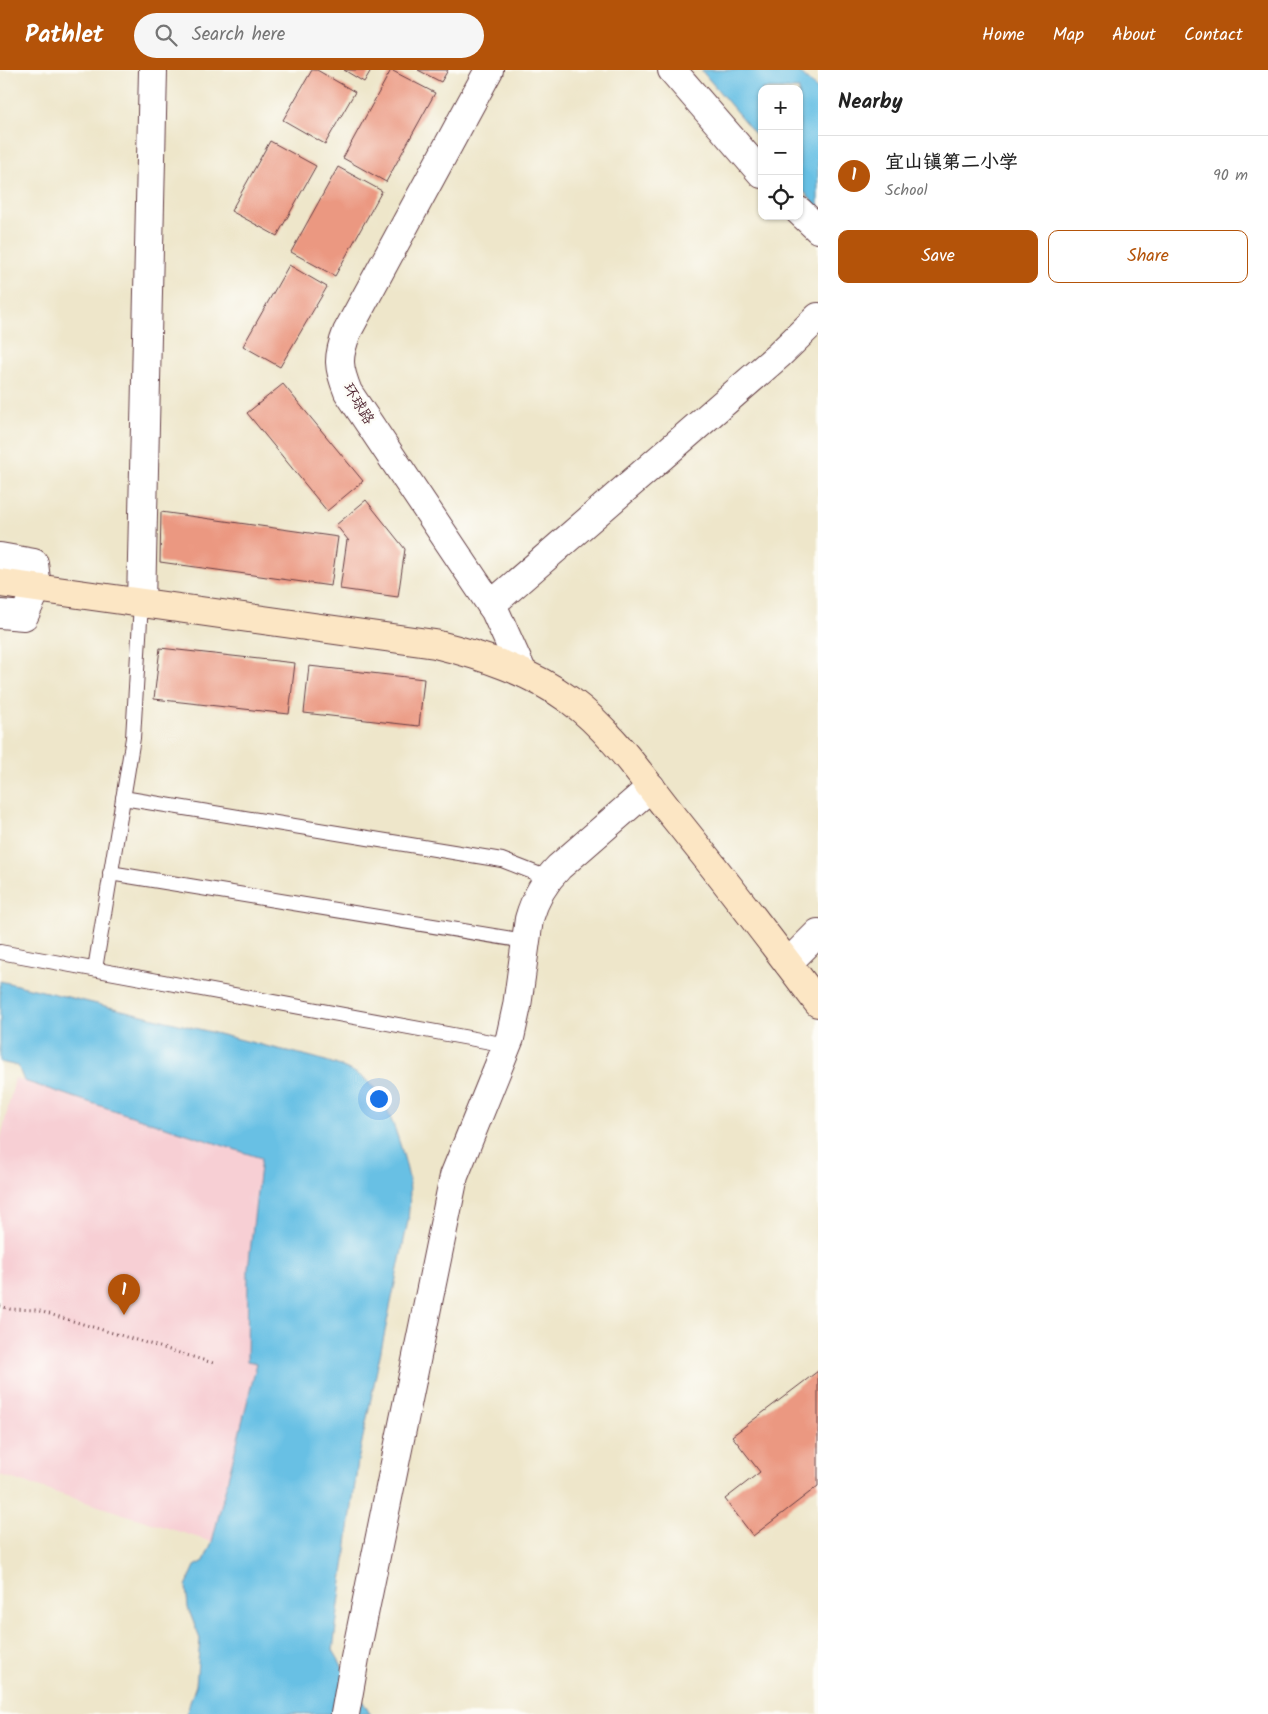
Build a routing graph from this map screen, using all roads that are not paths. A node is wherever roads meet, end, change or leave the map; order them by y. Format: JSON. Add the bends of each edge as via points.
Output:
{"nodes":[{"id":1,"x":153,"y":70,"type":"edge"},
{"id":2,"x":489,"y":70,"type":"edge"},
{"id":3,"x":672,"y":70,"type":"edge"},
{"id":4,"x":758,"y":169,"type":"edge"},
{"id":5,"x":803,"y":215,"type":"edge"},
{"id":6,"x":818,"y":229,"type":"edge"},
{"id":7,"x":818,"y":317,"type":"edge"},
{"id":8,"x":0,"y":557,"type":"edge"},
{"id":9,"x":0,"y":582,"type":"edge"},
{"id":10,"x":37,"y":588,"type":"junction"},
{"id":11,"x":142,"y":603,"type":"junction"},
{"id":12,"x":491,"y":605,"type":"junction"},
{"id":13,"x":0,"y":614,"type":"edge"},
{"id":14,"x":523,"y":673,"type":"junction"},
{"id":15,"x":650,"y":787,"type":"junction"},
{"id":16,"x":123,"y":798,"type":"junction"},
{"id":17,"x":110,"y":874,"type":"junction"},
{"id":18,"x":548,"y":878,"type":"junction"},
{"id":19,"x":818,"y":934,"type":"edge"},
{"id":20,"x":526,"y":941,"type":"junction"},
{"id":21,"x":0,"y":952,"type":"edge"},
{"id":22,"x":788,"y":963,"type":"junction"},
{"id":23,"x":95,"y":969,"type":"junction"},
{"id":24,"x":818,"y":1003,"type":"edge"},
{"id":25,"x":507,"y":1045,"type":"junction"},
{"id":26,"x":345,"y":1714,"type":"edge"}],
"edges":[{"from":1,"to":11,"type":"street"},
{"from":2,"to":12,"type":"street","name":"环球路","via":[[347,332],[340,362],[348,392]]},
{"from":3,"to":4,"type":"street"},
{"from":5,"to":6,"type":"street"},
{"from":7,"to":12,"type":"street","via":[[779,355]]},
{"from":8,"to":10,"type":"street","via":[[34,563]]},
{"from":9,"to":10,"type":"main road"},
{"from":10,"to":11,"type":"main road"},
{"from":10,"to":13,"type":"street","via":[[24,616]]},
{"from":11,"to":14,"type":"main road","via":[[435,644]]},
{"from":11,"to":16,"type":"lane","via":[[133,738]]},
{"from":12,"to":14,"type":"street","name":"环球路"},
{"from":14,"to":15,"type":"main road","via":[[571,701],[591,718]]},
{"from":15,"to":18,"type":"street"},
{"from":15,"to":22,"type":"main road"},
{"from":16,"to":17,"type":"lane"},
{"from":16,"to":18,"type":"lane","via":[[502,860]]},
{"from":17,"to":20,"type":"lane"},
{"from":17,"to":23,"type":"lane"},
{"from":18,"to":20,"type":"street","via":[[533,905]]},
{"from":19,"to":22,"type":"street"},
{"from":20,"to":25,"type":"street","via":[[517,1006]]},
{"from":21,"to":23,"type":"lane"},
{"from":22,"to":24,"type":"main road"},
{"from":23,"to":25,"type":"lane"},
{"from":25,"to":26,"type":"street","via":[[454,1176]]}]}
